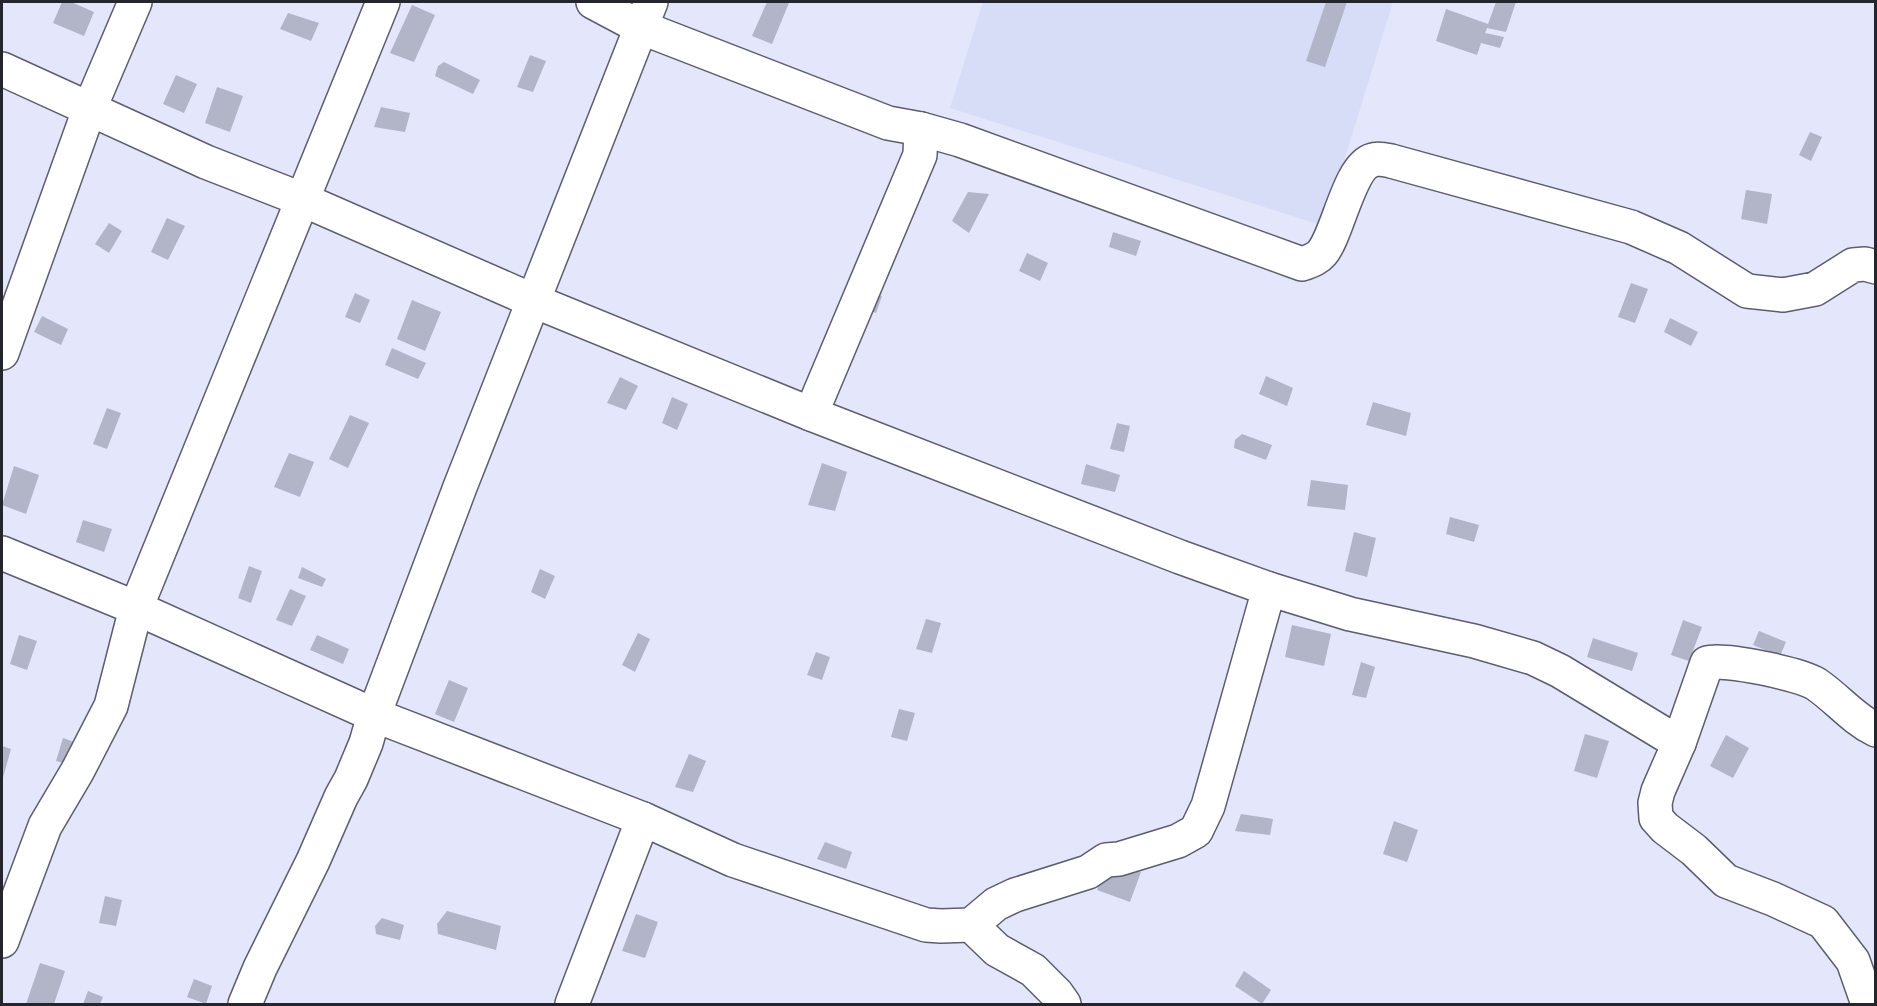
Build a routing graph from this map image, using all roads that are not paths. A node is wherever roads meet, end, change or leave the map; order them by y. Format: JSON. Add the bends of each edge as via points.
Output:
{"nodes":[{"id":1,"x":135,"y":2,"type":"edge"},
{"id":2,"x":383,"y":2,"type":"edge"},
{"id":3,"x":593,"y":2,"type":"edge"},
{"id":4,"x":646,"y":14,"type":"edge"},
{"id":5,"x":2,"y":69,"type":"edge"},
{"id":6,"x":89,"y":110,"type":"junction"},
{"id":7,"x":921,"y":129,"type":"junction"},
{"id":8,"x":301,"y":199,"type":"junction"},
{"id":9,"x":1875,"y":267,"type":"edge"},
{"id":10,"x":534,"y":301,"type":"junction"},
{"id":11,"x":2,"y":353,"type":"edge"},
{"id":12,"x":811,"y":414,"type":"junction"},
{"id":13,"x":2,"y":553,"type":"edge"},
{"id":14,"x":1269,"y":589,"type":"junction"},
{"id":15,"x":136,"y":608,"type":"junction"},
{"id":16,"x":374,"y":715,"type":"junction"},
{"id":17,"x":1875,"y":730,"type":"edge"},
{"id":18,"x":1679,"y":743,"type":"junction"},
{"id":19,"x":644,"y":819,"type":"junction"},
{"id":20,"x":971,"y":925,"type":"junction"},
{"id":21,"x":2,"y":942,"type":"edge"},
{"id":22,"x":245,"y":1005,"type":"edge"},
{"id":23,"x":572,"y":1005,"type":"edge"},
{"id":24,"x":1064,"y":1005,"type":"edge"},
{"id":25,"x":1868,"y":1005,"type":"edge"}],
"edges":[{"from":1,"to":6,"type":"street"},
{"from":2,"to":8,"type":"street"},
{"from":3,"to":4,"type":"street"},
{"from":4,"to":7,"type":"street","via":[[888,123]]},
{"from":4,"to":10,"type":"street"},
{"from":5,"to":6,"type":"street"},
{"from":6,"to":8,"type":"street"},
{"from":6,"to":11,"type":"street"},
{"from":7,"to":9,"type":"street","via":[[1302,264],[1323,252],[1350,189],[1364,164],[1374,159],[1631,227],[1679,248],[1747,291],[1782,295],[1815,289],[1853,265]]},
{"from":7,"to":12,"type":"street","via":[[920,154]]},
{"from":8,"to":10,"type":"street"},
{"from":8,"to":15,"type":"street"},
{"from":10,"to":12,"type":"street"},
{"from":10,"to":16,"type":"street"},
{"from":12,"to":14,"type":"street"},
{"from":13,"to":15,"type":"street"},
{"from":14,"to":18,"type":"street","via":[[1350,614],[1533,658]]},
{"from":14,"to":20,"type":"street","via":[[1208,806],[1196,831],[1178,841],[1119,860],[1106,860],[1089,872],[1015,895],[996,904]]},
{"from":15,"to":16,"type":"street"},
{"from":15,"to":21,"type":"street","via":[[111,706],[45,826]]},
{"from":16,"to":19,"type":"street"},
{"from":16,"to":22,"type":"street","via":[[351,779]]},
{"from":17,"to":18,"type":"street","via":[[1814,683],[1714,661],[1707,663]]},
{"from":18,"to":25,"type":"street","via":[[1658,791],[1656,818],[1726,881],[1823,922],[1853,961]]},
{"from":19,"to":20,"type":"street","via":[[734,860],[926,925]]},
{"from":19,"to":23,"type":"street"},
{"from":20,"to":24,"type":"street","via":[[997,950],[1033,970]]}]}
